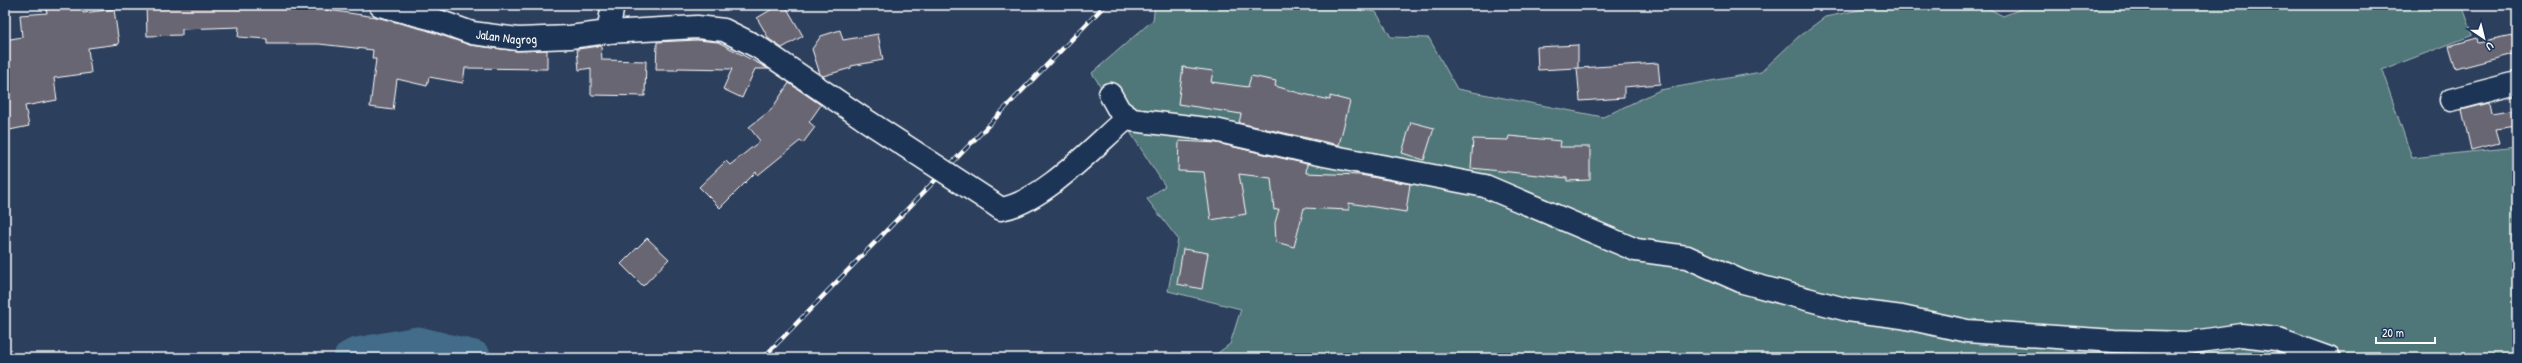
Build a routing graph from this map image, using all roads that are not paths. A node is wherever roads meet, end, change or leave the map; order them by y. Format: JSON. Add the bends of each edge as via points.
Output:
{"nodes":[{"id":1,"x":380,"y":5,"type":"edge"},
{"id":2,"x":613,"y":5,"type":"edge"},
{"id":3,"x":608,"y":32,"type":"junction"},
{"id":4,"x":2517,"y":83,"type":"edge"},
{"id":5,"x":1110,"y":94,"type":"dead end"},
{"id":6,"x":2451,"y":100,"type":"dead end"},
{"id":7,"x":1128,"y":117,"type":"junction"},
{"id":8,"x":2329,"y":358,"type":"edge"}],
"edges":[{"from":1,"to":3,"type":"street","name":"Jalan Nagrog","via":[[430,18],[472,33],[518,39],[570,37]]},
{"from":2,"to":3,"type":"street"},
{"from":3,"to":7,"type":"street","name":"Jalan Nagrog","bridge":true,"via":[[683,27],[724,30],[758,47],[1002,209],[1014,207],[1037,196]]},
{"from":4,"to":6,"type":"street"},
{"from":5,"to":7,"type":"street","via":[[1119,110]]},
{"from":7,"to":8,"type":"street","via":[[1132,120],[1215,130],[1319,154],[1485,186],[1636,250],[1687,257],[1743,282],[1848,310],[1967,331],[2114,341],[2187,342],[2240,334],[2276,339]]}]}
